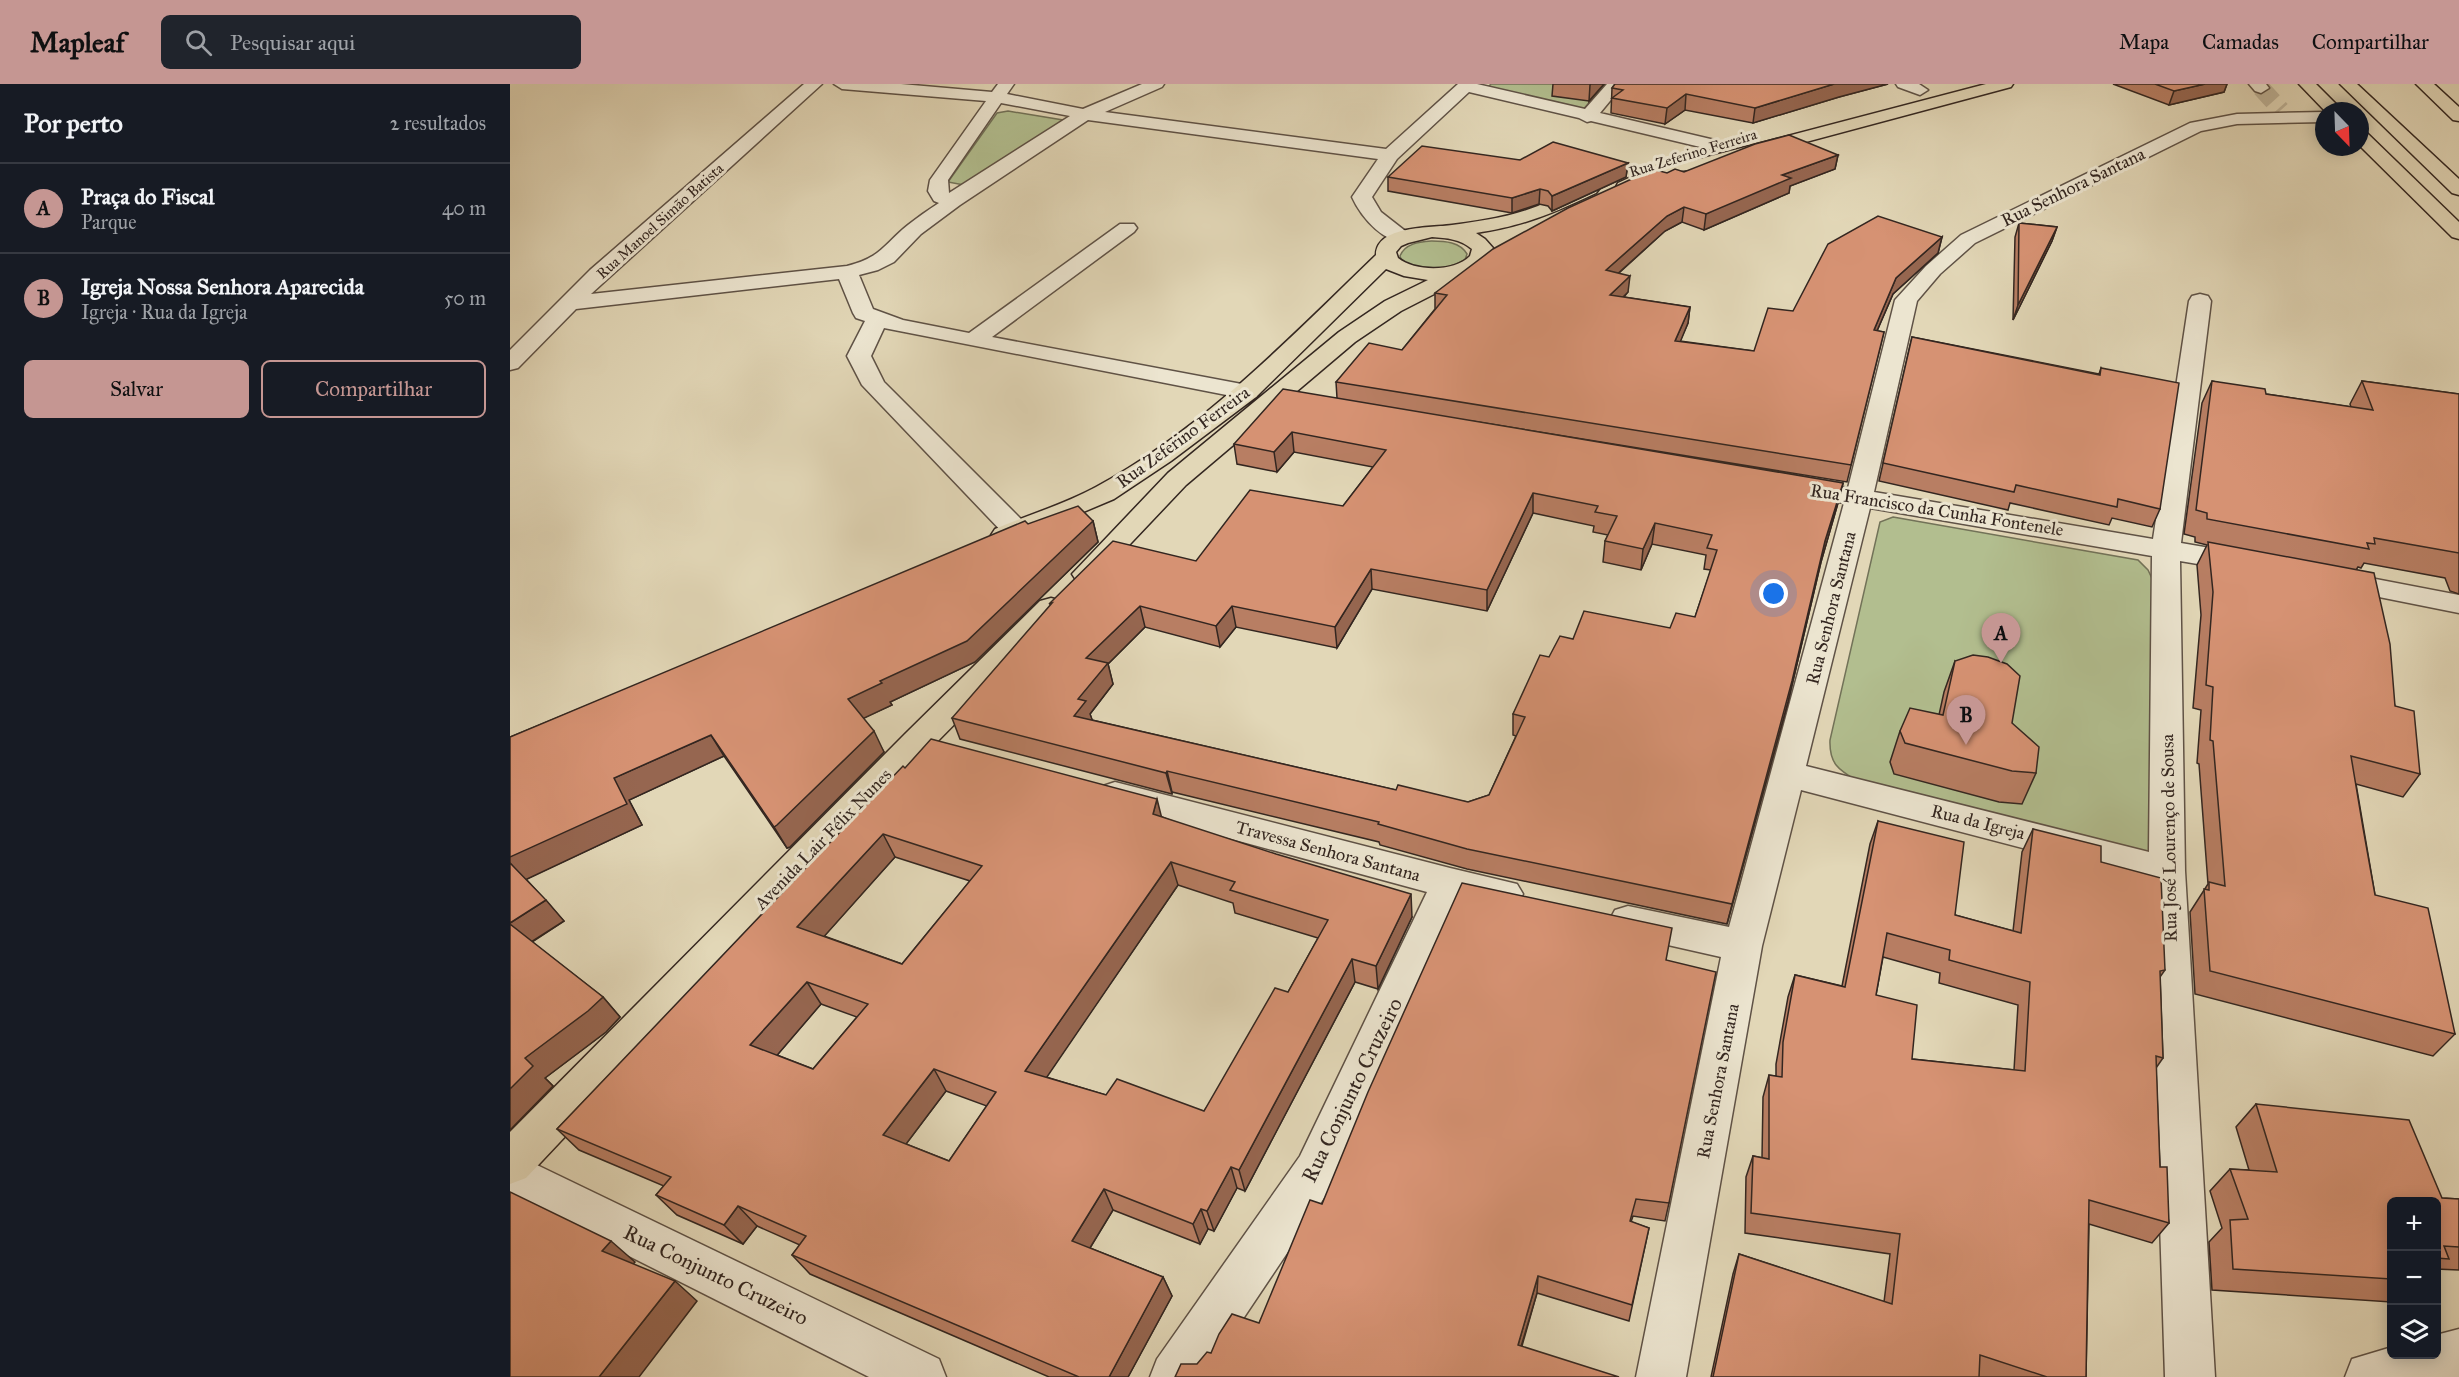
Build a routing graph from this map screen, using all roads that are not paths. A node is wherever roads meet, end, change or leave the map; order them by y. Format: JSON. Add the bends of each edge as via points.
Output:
{"nodes":[{"id":1,"x":814,"y":84,"type":"edge"},
{"id":2,"x":842,"y":84,"type":"edge"},
{"id":3,"x":1156,"y":84,"type":"edge"},
{"id":4,"x":1616,"y":84,"type":"edge"},
{"id":5,"x":1944,"y":84,"type":"edge"},
{"id":6,"x":2006,"y":84,"type":"edge"},
{"id":7,"x":2307,"y":84,"type":"tunnel mouth"},
{"id":8,"x":2348,"y":84,"type":"edge"},
{"id":9,"x":2424,"y":84,"type":"edge"},
{"id":10,"x":1466,"y":85,"type":"edge"},
{"id":11,"x":1912,"y":87,"type":"edge"},
{"id":12,"x":1001,"y":91,"type":"edge"},
{"id":13,"x":2326,"y":102,"type":"edge"},
{"id":14,"x":1085,"y":114,"type":"junction"},
{"id":15,"x":2315,"y":116,"type":"edge"},
{"id":16,"x":2459,"y":116,"type":"edge"},
{"id":17,"x":1587,"y":117,"type":"junction"},
{"id":18,"x":1713,"y":145,"type":"junction"},
{"id":19,"x":2369,"y":145,"type":"edge"},
{"id":20,"x":1390,"y":155,"type":"junction"},
{"id":21,"x":2459,"y":189,"type":"edge"},
{"id":22,"x":953,"y":201,"type":"junction"},
{"id":23,"x":1127,"y":228,"type":"dead end"},
{"id":24,"x":1446,"y":232,"type":"junction"},
{"id":25,"x":2459,"y":233,"type":"edge"},
{"id":26,"x":1403,"y":237,"type":"junction"},
{"id":27,"x":1519,"y":239,"type":"edge"},
{"id":28,"x":1499,"y":250,"type":"edge"},
{"id":29,"x":1386,"y":257,"type":"junction"},
{"id":30,"x":1472,"y":265,"type":"junction"},
{"id":31,"x":847,"y":272,"type":"junction"},
{"id":32,"x":2200,"y":302,"type":"dead end"},
{"id":33,"x":571,"y":303,"type":"junction"},
{"id":34,"x":877,"y":320,"type":"junction"},
{"id":35,"x":975,"y":339,"type":"junction"},
{"id":36,"x":510,"y":363,"type":"edge"},
{"id":37,"x":1260,"y":394,"type":"junction"},
{"id":38,"x":1308,"y":403,"type":"edge"},
{"id":39,"x":1812,"y":489,"type":"edge"},
{"id":40,"x":1105,"y":493,"type":"junction"},
{"id":41,"x":1859,"y":497,"type":"junction"},
{"id":42,"x":1141,"y":519,"type":"junction"},
{"id":43,"x":1016,"y":530,"type":"junction"},
{"id":44,"x":983,"y":544,"type":"edge"},
{"id":45,"x":2166,"y":548,"type":"junction"},
{"id":46,"x":2272,"y":568,"type":"edge"},
{"id":47,"x":2307,"y":575,"type":"edge"},
{"id":48,"x":2459,"y":604,"type":"edge"},
{"id":49,"x":916,"y":742,"type":"junction"},
{"id":50,"x":951,"y":752,"type":"edge"},
{"id":51,"x":1789,"y":774,"type":"junction"},
{"id":52,"x":1079,"y":785,"type":"edge"},
{"id":53,"x":2167,"y":871,"type":"junction"},
{"id":54,"x":1450,"y":883,"type":"junction"},
{"id":55,"x":1532,"y":900,"type":"edge"},
{"id":56,"x":1591,"y":913,"type":"edge"},
{"id":57,"x":1743,"y":946,"type":"junction"},
{"id":58,"x":510,"y":1163,"type":"edge"},
{"id":59,"x":510,"y":1173,"type":"edge"},
{"id":60,"x":2459,"y":1354,"type":"edge"},
{"id":61,"x":921,"y":1377,"type":"edge"},
{"id":62,"x":1175,"y":1377,"type":"edge"},
{"id":63,"x":1661,"y":1377,"type":"edge"},
{"id":64,"x":2190,"y":1377,"type":"edge"},
{"id":65,"x":2370,"y":1377,"type":"edge"}],
"edges":[{"from":1,"to":33,"type":"street","name":"Rua Manoel Simão Batista"},
{"from":2,"to":12,"type":"street"},
{"from":3,"to":14,"type":"street"},
{"from":4,"to":17,"type":"street"},
{"from":5,"to":11,"type":"main road","name":"Rua Zeferino Ferreira"},
{"from":6,"to":27,"type":"main road","name":"Rua Zeferino Ferreira","via":[[1638,181],[1559,216]]},
{"from":7,"to":13,"type":"main road"},
{"from":8,"to":21,"type":"main road"},
{"from":9,"to":16,"type":"main road"},
{"from":10,"to":17,"type":"street"},
{"from":10,"to":20,"type":"street"},
{"from":11,"to":18,"type":"main road","name":"Rua Zeferino Ferreira"},
{"from":12,"to":14,"type":"street"},
{"from":12,"to":22,"type":"street","via":[[939,180],[941,197]]},
{"from":14,"to":20,"type":"street"},
{"from":14,"to":22,"type":"street"},
{"from":15,"to":41,"type":"street","name":"Rua Senhora Santana","via":[[2284,113],[2196,127],[1968,239],[1906,300]]},
{"from":17,"to":18,"type":"street"},
{"from":18,"to":24,"type":"main road","name":"Rua Zeferino Ferreira","via":[[1618,176],[1510,222]]},
{"from":19,"to":25,"type":"main road"},
{"from":20,"to":26,"type":"street","via":[[1362,197],[1379,222]]},
{"from":22,"to":31,"type":"street","via":[[914,230],[887,258]]},
{"from":23,"to":35,"type":"street"},
{"from":24,"to":26,"type":"main road"},
{"from":24,"to":30,"type":"main road","via":[[1465,236],[1482,248],[1483,255]]},
{"from":26,"to":29,"type":"main road","name":"Rua Zeferino Ferreira","via":[[1387,249]]},
{"from":28,"to":30,"type":"main road","name":"Rua Zeferino Ferreira"},
{"from":29,"to":30,"type":"main road","via":[[1392,264],[1417,273],[1434,274]]},
{"from":29,"to":37,"type":"main road","name":"Rua Zeferino Ferreira"},
{"from":30,"to":37,"type":"main road","name":"Rua Zeferino Ferreira","via":[[1394,306]]},
{"from":31,"to":33,"type":"street"},
{"from":31,"to":34,"type":"street","via":[[864,313]]},
{"from":32,"to":45,"type":"street","name":"Rua José Lourenço de Sousa"},
{"from":33,"to":36,"type":"street","name":"Rua Manoel Simão Batista"},
{"from":34,"to":35,"type":"street"},
{"from":34,"to":43,"type":"street","via":[[859,356],[874,385]]},
{"from":35,"to":37,"type":"street"},
{"from":37,"to":38,"type":"street"},
{"from":37,"to":40,"type":"main road","name":"Rua Zeferino Ferreira"},
{"from":37,"to":42,"type":"main road","name":"Rua Zeferino Ferreira"},
{"from":39,"to":41,"type":"street","name":"Rua Francisco da Cunha Fontenele"},
{"from":40,"to":42,"type":"main road","via":[[1124,498],[1135,506]]},
{"from":40,"to":43,"type":"main road","name":"Rua Zeferino Ferreira"},
{"from":41,"to":45,"type":"street","name":"Rua Francisco da Cunha Fontenele"},
{"from":41,"to":51,"type":"street","name":"Rua Senhora Santana"},
{"from":42,"to":49,"type":"main road","name":"Avenida Lair Félix Nunes"},
{"from":43,"to":44,"type":"main road","name":"Rua Zeferino Ferreira"},
{"from":45,"to":46,"type":"street","name":"Rua Francisco da Cunha Fontenele"},
{"from":45,"to":53,"type":"street","name":"Rua José Lourenço de Sousa"},
{"from":47,"to":48,"type":"street"},
{"from":49,"to":50,"type":"street"},
{"from":49,"to":58,"type":"main road","name":"Avenida Lair Félix Nunes"},
{"from":51,"to":53,"type":"street","name":"Rua da Igreja"},
{"from":51,"to":57,"type":"street","name":"Rua Senhora Santana"},
{"from":52,"to":54,"type":"street","name":"Travessa Senhora Santana"},
{"from":53,"to":64,"type":"street","name":"Rua José Lourenço de Sousa"},
{"from":54,"to":55,"type":"street","name":"Travessa Senhora Santana"},
{"from":54,"to":62,"type":"street","name":"Rua Conjunto Cruzeiro","via":[[1316,1171]]},
{"from":56,"to":57,"type":"street"},
{"from":57,"to":63,"type":"street","name":"Rua Senhora Santana"},
{"from":59,"to":61,"type":"street","name":"Rua Conjunto Cruzeiro"},
{"from":60,"to":65,"type":"street"}]}
